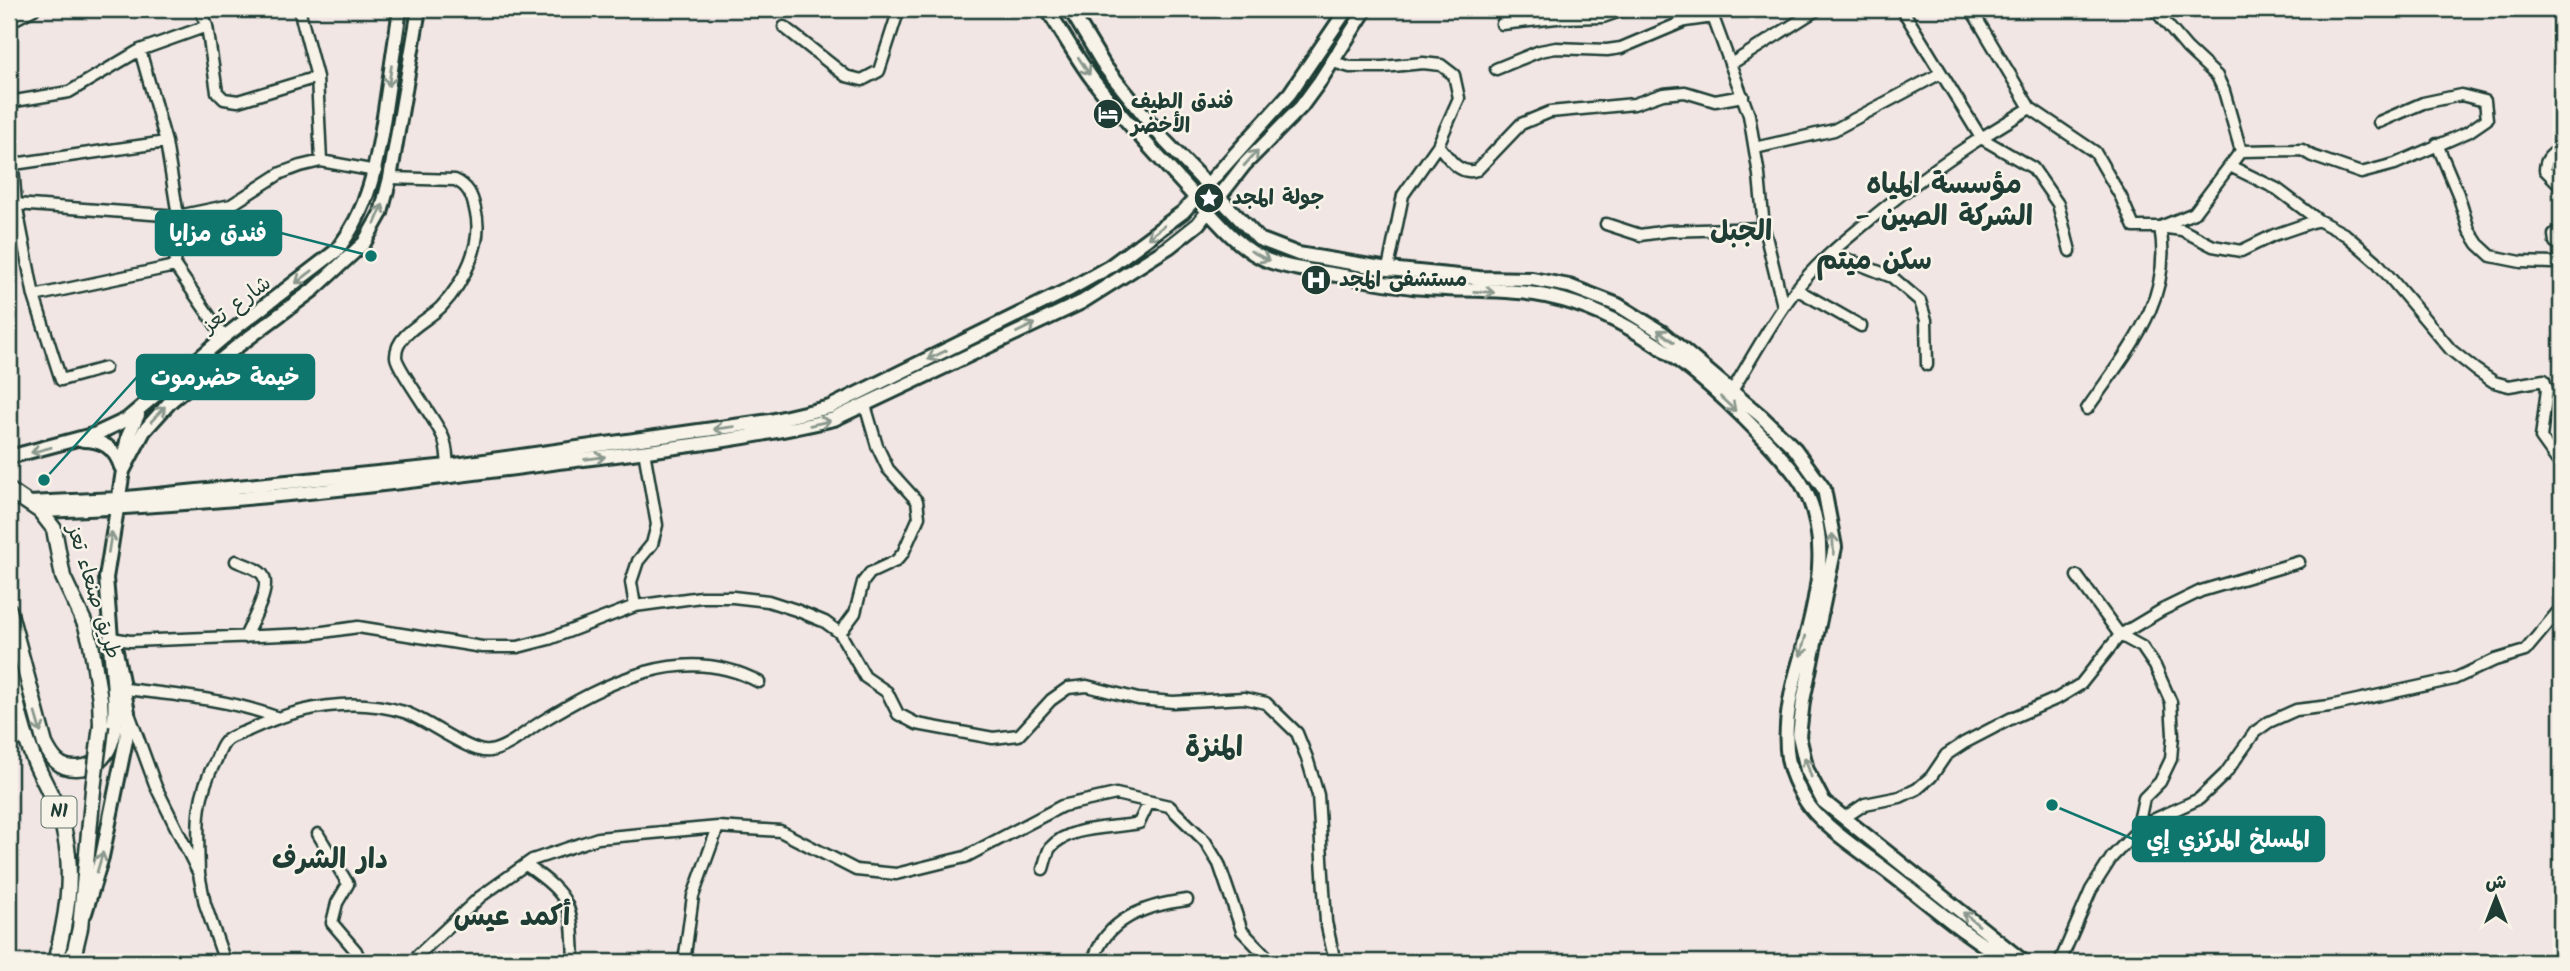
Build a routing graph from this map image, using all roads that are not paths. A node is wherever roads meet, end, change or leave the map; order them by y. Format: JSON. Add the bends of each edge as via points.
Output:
{"nodes":[{"id":1,"x":34,"y":9,"type":"edge"},
{"id":2,"x":200,"y":9,"type":"edge"},
{"id":3,"x":299,"y":9,"type":"edge"},
{"id":4,"x":400,"y":9,"type":"edge"},
{"id":5,"x":419,"y":9,"type":"edge"},
{"id":6,"x":900,"y":9,"type":"edge"},
{"id":7,"x":1047,"y":9,"type":"edge"},
{"id":8,"x":1070,"y":9,"type":"edge"},
{"id":9,"x":1347,"y":9,"type":"edge"},
{"id":10,"x":1366,"y":9,"type":"edge"},
{"id":11,"x":1518,"y":9,"type":"edge"},
{"id":12,"x":1626,"y":9,"type":"edge"},
{"id":13,"x":1818,"y":9,"type":"edge"},
{"id":14,"x":1902,"y":9,"type":"edge"},
{"id":15,"x":1971,"y":9,"type":"edge"},
{"id":16,"x":2154,"y":9,"type":"edge"},
{"id":17,"x":1713,"y":13,"type":"edge"},
{"id":18,"x":9,"y":22,"type":"edge"},
{"id":19,"x":1518,"y":22,"type":"junction"},
{"id":20,"x":1502,"y":24,"type":"dead end"},
{"id":21,"x":207,"y":26,"type":"junction"},
{"id":22,"x":784,"y":27,"type":"dead end"},
{"id":23,"x":140,"y":50,"type":"junction"},
{"id":24,"x":1333,"y":62,"type":"junction"},
{"id":25,"x":1731,"y":64,"type":"junction"},
{"id":26,"x":1496,"y":69,"type":"dead end"},
{"id":27,"x":1306,"y":71,"type":"junction"},
{"id":28,"x":1941,"y":73,"type":"junction"},
{"id":29,"x":317,"y":77,"type":"junction"},
{"id":30,"x":1320,"y":81,"type":"junction"},
{"id":31,"x":1743,"y":96,"type":"junction"},
{"id":32,"x":9,"y":102,"type":"edge"},
{"id":33,"x":2030,"y":108,"type":"junction"},
{"id":34,"x":9,"y":117,"type":"edge"},
{"id":35,"x":2379,"y":122,"type":"dead end"},
{"id":36,"x":1981,"y":138,"type":"junction"},
{"id":37,"x":166,"y":142,"type":"junction"},
{"id":38,"x":2437,"y":144,"type":"junction"},
{"id":39,"x":1438,"y":145,"type":"junction"},
{"id":40,"x":1755,"y":148,"type":"junction"},
{"id":41,"x":2561,"y":148,"type":"edge"},
{"id":42,"x":2241,"y":151,"type":"junction"},
{"id":43,"x":321,"y":161,"type":"junction"},
{"id":44,"x":14,"y":164,"type":"junction"},
{"id":45,"x":2230,"y":166,"type":"junction"},
{"id":46,"x":376,"y":171,"type":"junction"},
{"id":47,"x":390,"y":178,"type":"junction"},
{"id":48,"x":2561,"y":186,"type":"edge"},
{"id":49,"x":1207,"y":187,"type":"junction"},
{"id":50,"x":1197,"y":198,"type":"junction"},
{"id":51,"x":1218,"y":198,"type":"junction"},
{"id":52,"x":12,"y":205,"type":"edge"},
{"id":53,"x":1209,"y":212,"type":"junction"},
{"id":54,"x":178,"y":216,"type":"junction"},
{"id":55,"x":2318,"y":220,"type":"junction"},
{"id":56,"x":1606,"y":224,"type":"dead end"},
{"id":57,"x":2160,"y":227,"type":"junction"},
{"id":58,"x":1764,"y":228,"type":"junction"},
{"id":59,"x":2561,"y":229,"type":"edge"},
{"id":60,"x":2561,"y":245,"type":"edge"},
{"id":61,"x":2070,"y":251,"type":"dead end"},
{"id":62,"x":1831,"y":253,"type":"junction"},
{"id":63,"x":2561,"y":260,"type":"edge"},
{"id":64,"x":175,"y":266,"type":"junction"},
{"id":65,"x":1388,"y":269,"type":"junction"},
{"id":66,"x":1796,"y":289,"type":"junction"},
{"id":67,"x":34,"y":296,"type":"junction"},
{"id":68,"x":1783,"y":306,"type":"junction"},
{"id":69,"x":1861,"y":326,"type":"dead end"},
{"id":70,"x":224,"y":337,"type":"junction"},
{"id":71,"x":966,"y":341,"type":"junction"},
{"id":72,"x":973,"y":353,"type":"junction"},
{"id":73,"x":1927,"y":365,"type":"dead end"},
{"id":74,"x":105,"y":368,"type":"dead end"},
{"id":75,"x":1732,"y":391,"type":"junction"},
{"id":76,"x":144,"y":405,"type":"junction"},
{"id":77,"x":864,"y":405,"type":"junction"},
{"id":78,"x":2087,"y":409,"type":"dead end"},
{"id":79,"x":73,"y":441,"type":"junction"},
{"id":80,"x":644,"y":451,"type":"junction"},
{"id":81,"x":9,"y":457,"type":"edge"},
{"id":82,"x":448,"y":466,"type":"junction"},
{"id":83,"x":2561,"y":466,"type":"edge"},
{"id":84,"x":122,"y":471,"type":"junction"},
{"id":85,"x":9,"y":490,"type":"edge"},
{"id":86,"x":116,"y":504,"type":"junction"},
{"id":87,"x":34,"y":507,"type":"junction"},
{"id":88,"x":236,"y":561,"type":"dead end"},
{"id":89,"x":2299,"y":562,"type":"dead end"},
{"id":90,"x":2077,"y":576,"type":"dead end"},
{"id":91,"x":635,"y":606,"type":"junction"},
{"id":92,"x":2561,"y":608,"type":"edge"},
{"id":93,"x":9,"y":610,"type":"edge"},
{"id":94,"x":840,"y":633,"type":"junction"},
{"id":95,"x":2120,"y":635,"type":"junction"},
{"id":96,"x":245,"y":637,"type":"junction"},
{"id":97,"x":111,"y":638,"type":"junction"},
{"id":98,"x":9,"y":670,"type":"edge"},
{"id":99,"x":759,"y":682,"type":"dead end"},
{"id":100,"x":125,"y":689,"type":"junction"},
{"id":101,"x":128,"y":712,"type":"junction"},
{"id":102,"x":276,"y":717,"type":"junction"},
{"id":103,"x":15,"y":724,"type":"edge"},
{"id":104,"x":26,"y":737,"type":"junction"},
{"id":105,"x":9,"y":742,"type":"edge"},
{"id":106,"x":1149,"y":802,"type":"junction"},
{"id":107,"x":1844,"y":818,"type":"junction"},
{"id":108,"x":718,"y":827,"type":"junction"},
{"id":109,"x":2137,"y":831,"type":"junction"},
{"id":110,"x":318,"y":834,"type":"dead end"},
{"id":111,"x":526,"y":864,"type":"junction"},
{"id":112,"x":1043,"y":869,"type":"dead end"},
{"id":113,"x":1911,"y":871,"type":"junction"},
{"id":114,"x":199,"y":874,"type":"junction"},
{"id":115,"x":1902,"y":883,"type":"junction"},
{"id":116,"x":1187,"y":900,"type":"dead end"},
{"id":117,"x":80,"y":928,"type":"junction"},
{"id":118,"x":55,"y":962,"type":"edge"},
{"id":119,"x":72,"y":962,"type":"edge"},
{"id":120,"x":225,"y":962,"type":"edge"},
{"id":121,"x":361,"y":962,"type":"edge"},
{"id":122,"x":414,"y":962,"type":"edge"},
{"id":123,"x":574,"y":962,"type":"edge"},
{"id":124,"x":684,"y":962,"type":"edge"},
{"id":125,"x":1093,"y":962,"type":"edge"},
{"id":126,"x":1272,"y":962,"type":"edge"},
{"id":127,"x":1335,"y":962,"type":"edge"},
{"id":128,"x":2011,"y":962,"type":"edge"},
{"id":129,"x":2024,"y":962,"type":"edge"},
{"id":130,"x":2060,"y":962,"type":"edge"}],
"edges":[{"from":1,"to":18,"type":"street"},
{"from":2,"to":21,"type":"street"},
{"from":3,"to":29,"type":"street"},
{"from":4,"to":46,"type":"main road","name":"شارع تعز","one_way":true},
{"from":5,"to":47,"type":"main road","name":"شارع تعز"},
{"from":6,"to":22,"type":"street","via":[[879,71],[862,80],[846,76]]},
{"from":7,"to":50,"type":"main road","one_way":true,"via":[[1092,79]]},
{"from":8,"to":49,"type":"main road","via":[[1105,66]]},
{"from":9,"to":27,"type":"main road"},
{"from":10,"to":24,"type":"main road"},
{"from":11,"to":19,"type":"street"},
{"from":12,"to":19,"type":"street","via":[[1603,17]]},
{"from":13,"to":25,"type":"street"},
{"from":14,"to":28,"type":"street"},
{"from":15,"to":33,"type":"street"},
{"from":16,"to":42,"type":"street","via":[[2217,76]]},
{"from":17,"to":25,"type":"street"},
{"from":17,"to":26,"type":"street","via":[[1621,48],[1556,48]]},
{"from":19,"to":20,"type":"street"},
{"from":21,"to":23,"type":"street"},
{"from":21,"to":29,"type":"street","via":[[217,92],[224,99],[238,101]]},
{"from":23,"to":32,"type":"street","via":[[69,92]]},
{"from":23,"to":37,"type":"street"},
{"from":24,"to":30,"type":"main road"},
{"from":24,"to":39,"type":"street","via":[[1350,67],[1423,63],[1441,65],[1454,75],[1459,98]]},
{"from":25,"to":31,"type":"street"},
{"from":27,"to":30,"type":"main road"},
{"from":27,"to":49,"type":"main road"},
{"from":28,"to":36,"type":"street"},
{"from":28,"to":40,"type":"street","via":[[1833,130]]},
{"from":29,"to":43,"type":"street"},
{"from":51,"to":30,"type":"main road","one_way":true},
{"from":31,"to":39,"type":"street","via":[[1715,101],[1685,92],[1634,104],[1550,112],[1521,124],[1470,173],[1457,168]]},
{"from":31,"to":40,"type":"street"},
{"from":33,"to":36,"type":"street"},
{"from":33,"to":57,"type":"street","via":[[2095,152],[2134,227]]},
{"from":34,"to":44,"type":"street"},
{"from":35,"to":38,"type":"street","via":[[2423,103],[2461,95],[2485,101],[2487,119]]},
{"from":36,"to":61,"type":"street","via":[[2033,168],[2058,204]]},
{"from":36,"to":62,"type":"street","via":[[1900,195]]},
{"from":37,"to":44,"type":"street"},
{"from":37,"to":54,"type":"street"},
{"from":38,"to":42,"type":"street","via":[[2395,164],[2361,173],[2302,150]]},
{"from":38,"to":63,"type":"street","via":[[2478,244],[2491,256],[2521,262]]},
{"from":39,"to":65,"type":"street","via":[[1403,195]]},
{"from":40,"to":58,"type":"street"},
{"from":41,"to":48,"type":"street","via":[[2545,163]]},
{"from":42,"to":45,"type":"street"},
{"from":43,"to":46,"type":"street"},
{"from":43,"to":54,"type":"street","via":[[281,173],[231,205]]},
{"from":44,"to":52,"type":"street"},
{"from":45,"to":55,"type":"street","via":[[2277,189]]},
{"from":45,"to":57,"type":"street","via":[[2194,213]]},
{"from":46,"to":70,"type":"main road","name":"شارع تعز","one_way":true,"via":[[363,209],[336,251]]},
{"from":47,"to":82,"type":"street","via":[[455,180],[471,195],[478,217],[475,243],[460,283],[397,346],[397,365],[444,438]]},
{"from":84,"to":47,"type":"main road","name":"شارع تعز","one_way":true,"via":[[144,431],[171,401],[313,290],[364,243],[381,213]]},
{"from":49,"to":50,"type":"main road"},
{"from":49,"to":51,"type":"main road"},
{"from":50,"to":53,"type":"main road"},
{"from":50,"to":71,"type":"main road","one_way":true,"via":[[1109,267]]},
{"from":51,"to":53,"type":"main road"},
{"from":51,"to":65,"type":"main road","via":[[1259,239],[1277,248]]},
{"from":52,"to":54,"type":"street"},
{"from":52,"to":67,"type":"street"},
{"from":72,"to":53,"type":"main road","one_way":true,"via":[[1082,302],[1169,247]]},
{"from":53,"to":115,"type":"main road","one_way":true,"via":[[1251,252],[1295,268],[1412,286],[1535,294],[1570,303],[1659,347],[1753,427],[1804,487],[1821,554],[1817,594],[1792,688],[1788,759],[1800,791],[1815,813]]},
{"from":54,"to":64,"type":"street"},
{"from":55,"to":57,"type":"street","via":[[2241,251]]},
{"from":55,"to":83,"type":"street","via":[[2346,235],[2376,261],[2451,350],[2476,370],[2509,386],[2544,380],[2541,438]]},
{"from":56,"to":58,"type":"street","via":[[1640,235]]},
{"from":57,"to":78,"type":"street","via":[[2164,248],[2160,287],[2146,323]]},
{"from":58,"to":68,"type":"street"},
{"from":59,"to":60,"type":"street","via":[[2554,235]]},
{"from":62,"to":66,"type":"street"},
{"from":62,"to":73,"type":"street","via":[[1892,277],[1920,301],[1926,320]]},
{"from":64,"to":67,"type":"street"},
{"from":64,"to":70,"type":"street"},
{"from":75,"to":65,"type":"main road","one_way":true,"via":[[1663,333],[1618,306],[1569,286],[1532,279]]},
{"from":66,"to":68,"type":"street"},
{"from":66,"to":69,"type":"street"},
{"from":67,"to":74,"type":"street","via":[[61,380]]},
{"from":68,"to":75,"type":"street"},
{"from":70,"to":76,"type":"main road","name":"شارع تعز"},
{"from":71,"to":72,"type":"main road"},
{"from":71,"to":82,"type":"main road","one_way":true,"via":[[818,410],[770,421]]},
{"from":72,"to":77,"type":"main road"},
{"from":107,"to":75,"type":"main road","one_way":true,"via":[[1823,801],[1807,770],[1799,736],[1835,547],[1824,489],[1795,449]]},
{"from":76,"to":79,"type":"main road","name":"شارع تعز","via":[[112,428]]},
{"from":76,"to":84,"type":"main road","via":[[128,436]]},
{"from":80,"to":77,"type":"main road","one_way":true,"via":[[794,429],[834,419]]},
{"from":77,"to":94,"type":"street","via":[[888,469],[917,501],[919,517],[903,553],[863,582],[855,613]]},
{"from":79,"to":81,"type":"main road","name":"شارع تعز","one_way":true},
{"from":79,"to":84,"type":"main road","via":[[107,445],[118,457]]},
{"from":86,"to":80,"type":"main road","one_way":true,"via":[[452,477]]},
{"from":80,"to":91,"type":"street","via":[[657,525],[631,582]]},
{"from":82,"to":86,"type":"main road"},
{"from":84,"to":86,"type":"main road","name":"شارع تعز"},
{"from":85,"to":87,"type":"highway","name":"طريق صنعاء تعز","number":"N1"},
{"from":86,"to":87,"type":"main road"},
{"from":97,"to":86,"type":"main road","name":"شارع تعز","one_way":true,"via":[[106,578]]},
{"from":87,"to":117,"type":"highway","name":"طريق صنعاء تعز","number":"N1","bridge":true,"via":[[54,529],[63,577],[86,626],[95,665],[101,726]]},
{"from":88,"to":96,"type":"street","via":[[256,569],[266,585]]},
{"from":89,"to":95,"type":"street","via":[[2201,591]]},
{"from":90,"to":95,"type":"street"},
{"from":91,"to":94,"type":"street","via":[[701,597],[768,601],[824,622]]},
{"from":91,"to":96,"type":"street","via":[[518,647],[482,647],[358,627]]},
{"from":92,"to":109,"type":"street","via":[[2525,651],[2454,679],[2296,710],[2269,722],[2199,799]]},
{"from":93,"to":97,"type":"highway","one_way":true,"via":[[45,744],[61,766],[79,768],[93,763],[112,737],[116,702]]},
{"from":94,"to":127,"type":"street","via":[[866,677],[887,692],[898,714],[917,724],[957,733],[993,738],[1019,735],[1051,700],[1068,688],[1087,686],[1138,699],[1244,698],[1266,703],[1297,733],[1318,795],[1326,922]]},
{"from":95,"to":107,"type":"street","via":[[2081,684],[1964,743],[1946,755],[1917,789],[1865,804]]},
{"from":95,"to":109,"type":"street","via":[[2141,646],[2171,702],[2171,760],[2160,782],[2144,798]]},
{"from":96,"to":97,"type":"street"},
{"from":97,"to":100,"type":"main road","name":"شارع تعز"},
{"from":98,"to":103,"type":"highway","number":"N1"},
{"from":99,"to":102,"type":"street","via":[[720,668],[693,665],[648,670],[599,688],[487,752],[405,712],[376,706],[342,704]]},
{"from":100,"to":101,"type":"main road","name":"شارع تعز"},
{"from":100,"to":102,"type":"street","via":[[200,697]]},
{"from":101,"to":114,"type":"street","via":[[156,787]]},
{"from":117,"to":101,"type":"main road","name":"شارع تعز","one_way":true,"via":[[102,857]]},
{"from":102,"to":114,"type":"street","via":[[226,741],[210,771],[198,806]]},
{"from":103,"to":104,"type":"highway","number":"N1"},
{"from":104,"to":105,"type":"street"},
{"from":104,"to":118,"type":"highway","number":"N1","via":[[59,812],[67,846],[68,898]]},
{"from":106,"to":108,"type":"street","via":[[1116,794],[1062,806],[965,857],[896,874],[856,870],[780,831]]},
{"from":106,"to":112,"type":"street","via":[[1139,823],[1066,836],[1050,849]]},
{"from":106,"to":126,"type":"street","via":[[1169,806],[1205,841],[1219,864],[1242,931]]},
{"from":107,"to":113,"type":"main road"},
{"from":108,"to":111,"type":"street","via":[[598,838]]},
{"from":108,"to":124,"type":"street","via":[[694,896]]},
{"from":109,"to":130,"type":"street","via":[[2112,857],[2091,890]]},
{"from":110,"to":121,"type":"street","via":[[348,884],[332,923]]},
{"from":111,"to":122,"type":"street","via":[[480,897]]},
{"from":111,"to":123,"type":"street","via":[[566,898]]},
{"from":113,"to":115,"type":"main road"},
{"from":129,"to":113,"type":"main road","one_way":true},
{"from":114,"to":120,"type":"street"},
{"from":115,"to":128,"type":"main road"},
{"from":116,"to":125,"type":"street","via":[[1160,903],[1125,918],[1098,946]]},
{"from":117,"to":119,"type":"highway","number":"N1"}]}
